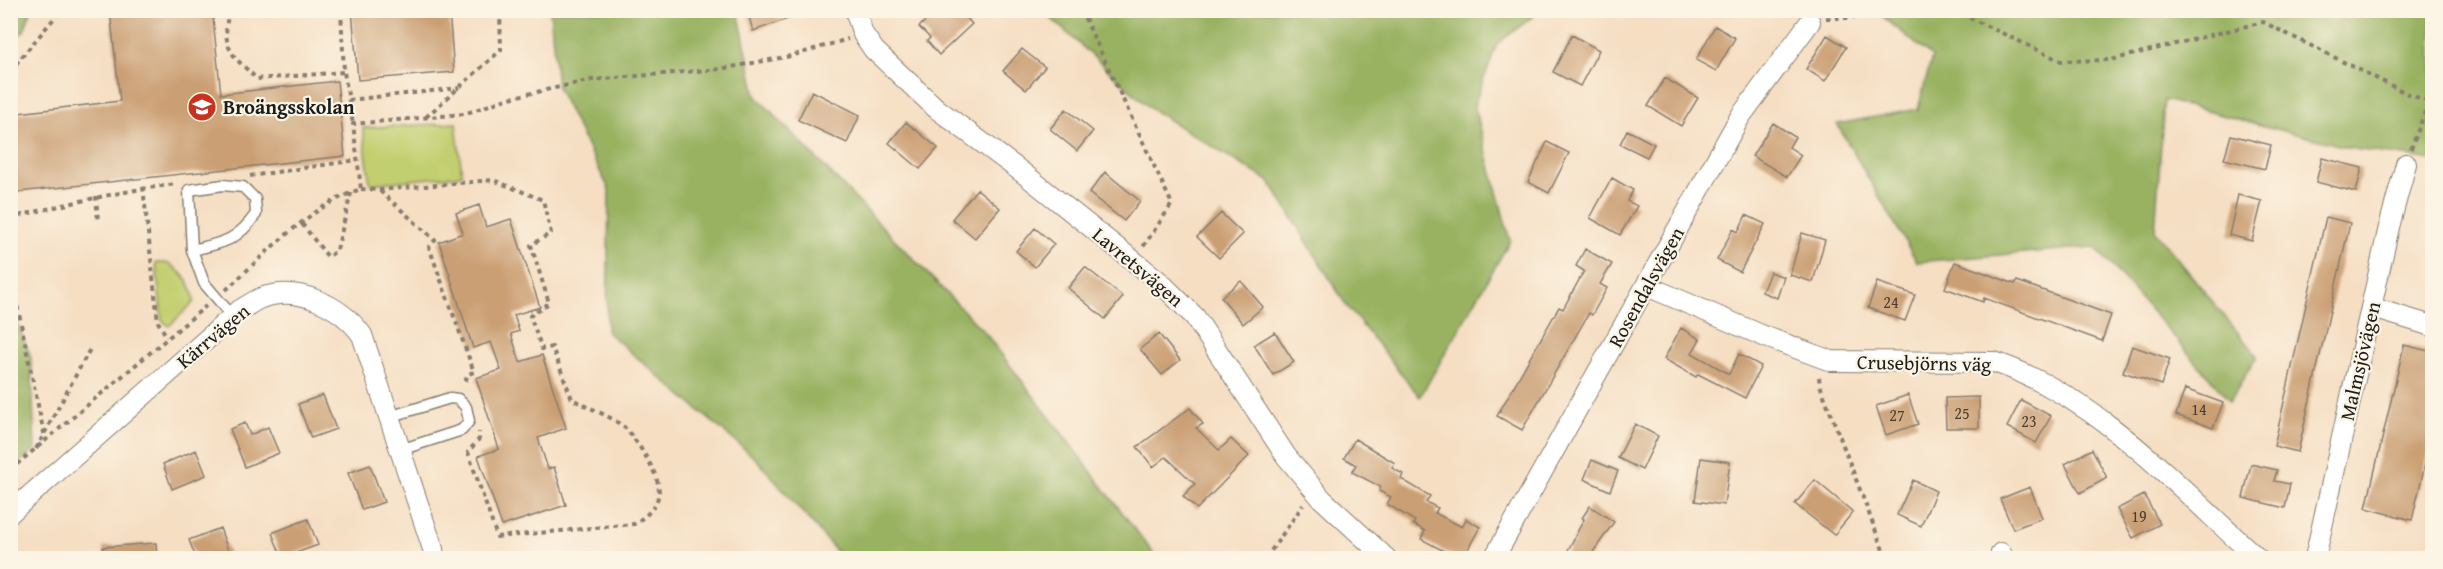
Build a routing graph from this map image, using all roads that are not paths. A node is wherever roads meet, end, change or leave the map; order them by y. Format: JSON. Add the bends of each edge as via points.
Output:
{"nodes":[{"id":1,"x":855,"y":10,"type":"edge"},
{"id":2,"x":1810,"y":22,"type":"road end"},
{"id":3,"x":2406,"y":164,"type":"road end"},
{"id":4,"x":192,"y":250,"type":"junction"},
{"id":5,"x":1647,"y":286,"type":"junction"},
{"id":6,"x":2373,"y":308,"type":"junction"},
{"id":7,"x":233,"y":317,"type":"junction"},
{"id":8,"x":2433,"y":327,"type":"edge"},
{"id":9,"x":389,"y":417,"type":"junction"},
{"id":10,"x":400,"y":450,"type":"junction"},
{"id":11,"x":10,"y":513,"type":"edge"},
{"id":12,"x":434,"y":558,"type":"edge"},
{"id":13,"x":1386,"y":558,"type":"edge"},
{"id":14,"x":1494,"y":558,"type":"edge"},
{"id":15,"x":2257,"y":558,"type":"edge"},
{"id":16,"x":2315,"y":558,"type":"edge"}],
"edges":[{"from":1,"to":13,"type":"street","name":"Lavretsvägen","via":[[863,34],[874,50],[937,109],[1134,261],[1195,317],[1286,456],[1322,499]]},
{"from":2,"to":5,"type":"street","name":"Rosendalsvägen","via":[[1740,117]]},
{"from":3,"to":6,"type":"street","name":"Malmsjövägen"},
{"from":4,"to":4,"type":"lane","via":[[221,243],[243,232],[256,214],[255,199],[243,187],[223,185],[189,190]]},
{"from":4,"to":7,"type":"lane","via":[[204,283]]},
{"from":5,"to":14,"type":"street","name":"Rosendalsvägen"},
{"from":5,"to":15,"type":"street","name":"Crusebjörns väg","via":[[1831,361],[1994,362],[2016,370],[2040,381],[2127,440]]},
{"from":6,"to":8,"type":"street"},
{"from":6,"to":16,"type":"street","name":"Malmsjövägen"},
{"from":7,"to":9,"type":"street","name":"Kärrvägen","via":[[260,298],[284,293],[301,295],[335,309],[352,321],[362,335]]},
{"from":7,"to":11,"type":"street","name":"Kärrvägen"},
{"from":9,"to":10,"type":"street","name":"Kärrvägen"},
{"from":9,"to":10,"type":"lane","via":[[450,398],[458,399],[465,407],[469,421],[462,430]]},
{"from":10,"to":12,"type":"street","name":"Kärrvägen"}]}
